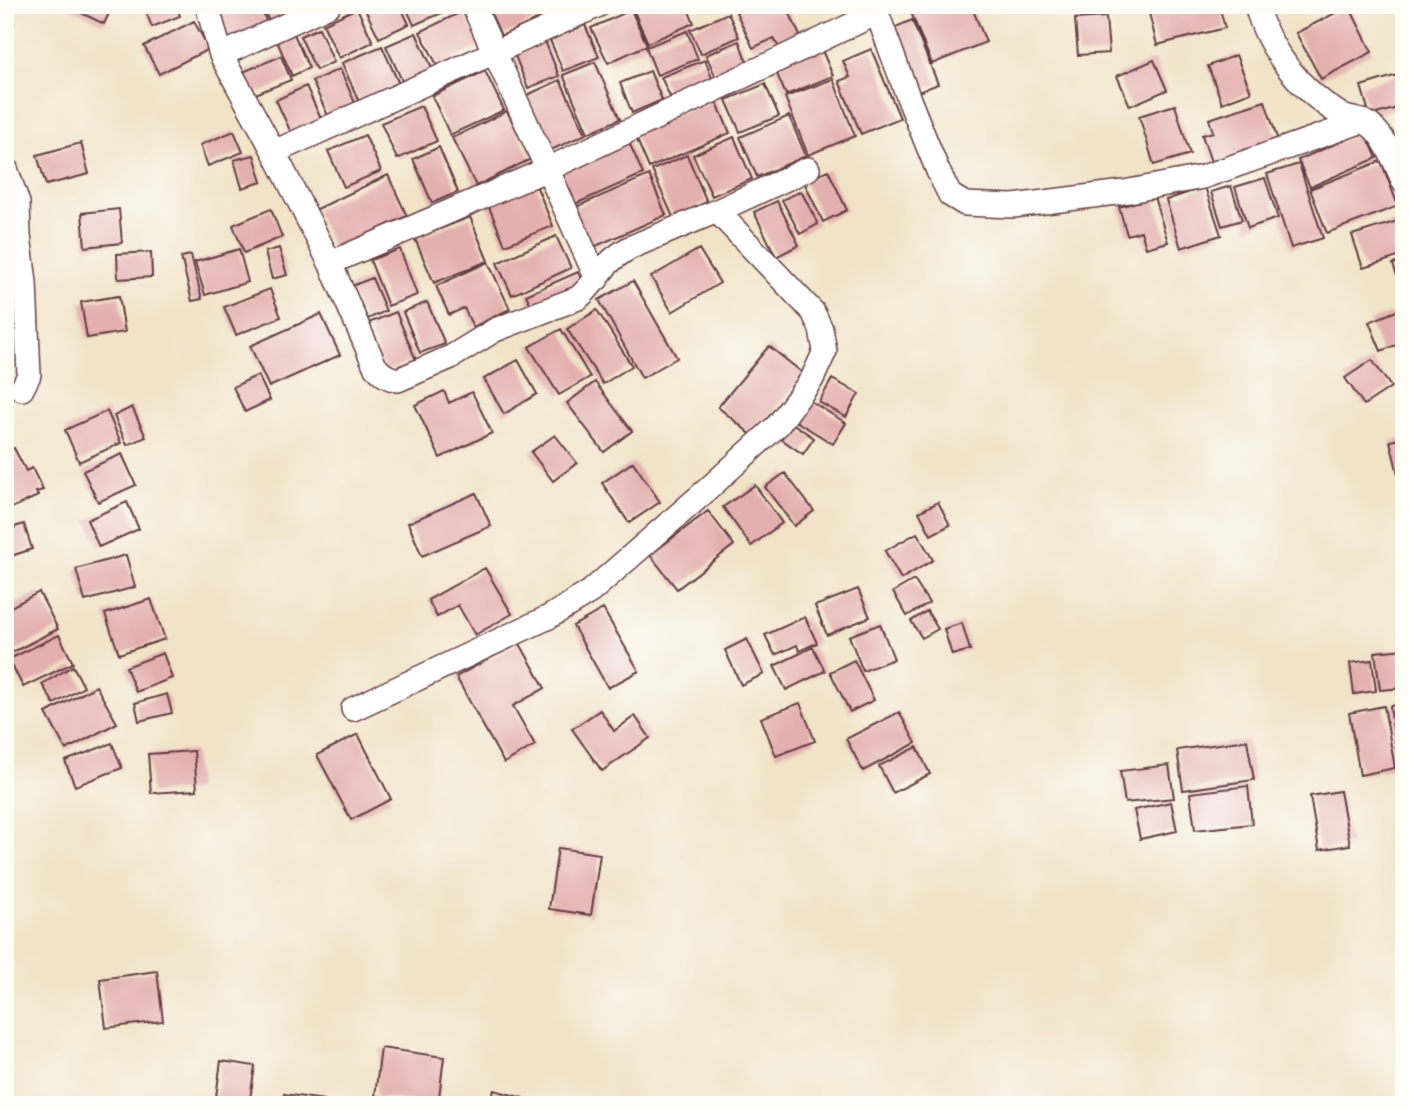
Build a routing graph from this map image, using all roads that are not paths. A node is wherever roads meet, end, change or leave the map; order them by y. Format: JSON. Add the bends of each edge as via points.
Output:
{"nodes":[{"id":1,"x":206,"y":5,"type":"edge"},
{"id":2,"x":329,"y":5,"type":"edge"},
{"id":3,"x":473,"y":5,"type":"edge"},
{"id":4,"x":599,"y":5,"type":"edge"},
{"id":5,"x":1256,"y":5,"type":"edge"},
{"id":6,"x":875,"y":9,"type":"edge"},
{"id":7,"x":494,"y":52,"type":"junction"},
{"id":8,"x":221,"y":55,"type":"junction"},
{"id":9,"x":1363,"y":121,"type":"junction"},
{"id":10,"x":274,"y":152,"type":"junction"},
{"id":11,"x":5,"y":166,"type":"edge"},
{"id":12,"x":548,"y":169,"type":"junction"},
{"id":13,"x":808,"y":169,"type":"dead end"},
{"id":14,"x":1404,"y":182,"type":"edge"},
{"id":15,"x":718,"y":211,"type":"junction"},
{"id":16,"x":330,"y":263,"type":"junction"},
{"id":17,"x":597,"y":279,"type":"junction"},
{"id":18,"x":22,"y":388,"type":"dead end"},
{"id":19,"x":353,"y":709,"type":"dead end"}],
"edges":[{"from":1,"to":8,"type":"street"},
{"from":2,"to":8,"type":"street"},
{"from":3,"to":7,"type":"street"},
{"from":4,"to":7,"type":"street"},
{"from":5,"to":9,"type":"street","via":[[1267,34],[1300,83],[1344,117]]},
{"from":6,"to":9,"type":"street","via":[[938,171],[950,195],[965,204],[1013,206],[1203,177]]},
{"from":6,"to":12,"type":"street"},
{"from":7,"to":10,"type":"street"},
{"from":7,"to":12,"type":"street"},
{"from":8,"to":10,"type":"street"},
{"from":9,"to":14,"type":"street","via":[[1382,139]]},
{"from":10,"to":16,"type":"street"},
{"from":11,"to":18,"type":"street","via":[[18,203],[25,282],[29,375]]},
{"from":12,"to":16,"type":"street"},
{"from":12,"to":17,"type":"street"},
{"from":13,"to":15,"type":"street"},
{"from":15,"to":17,"type":"street","via":[[618,254]]},
{"from":15,"to":19,"type":"street","via":[[813,312],[825,351],[812,379],[778,425],[590,592],[549,617]]},
{"from":16,"to":17,"type":"street","via":[[375,366],[383,375],[398,380],[451,357],[495,330],[578,298]]}]}
